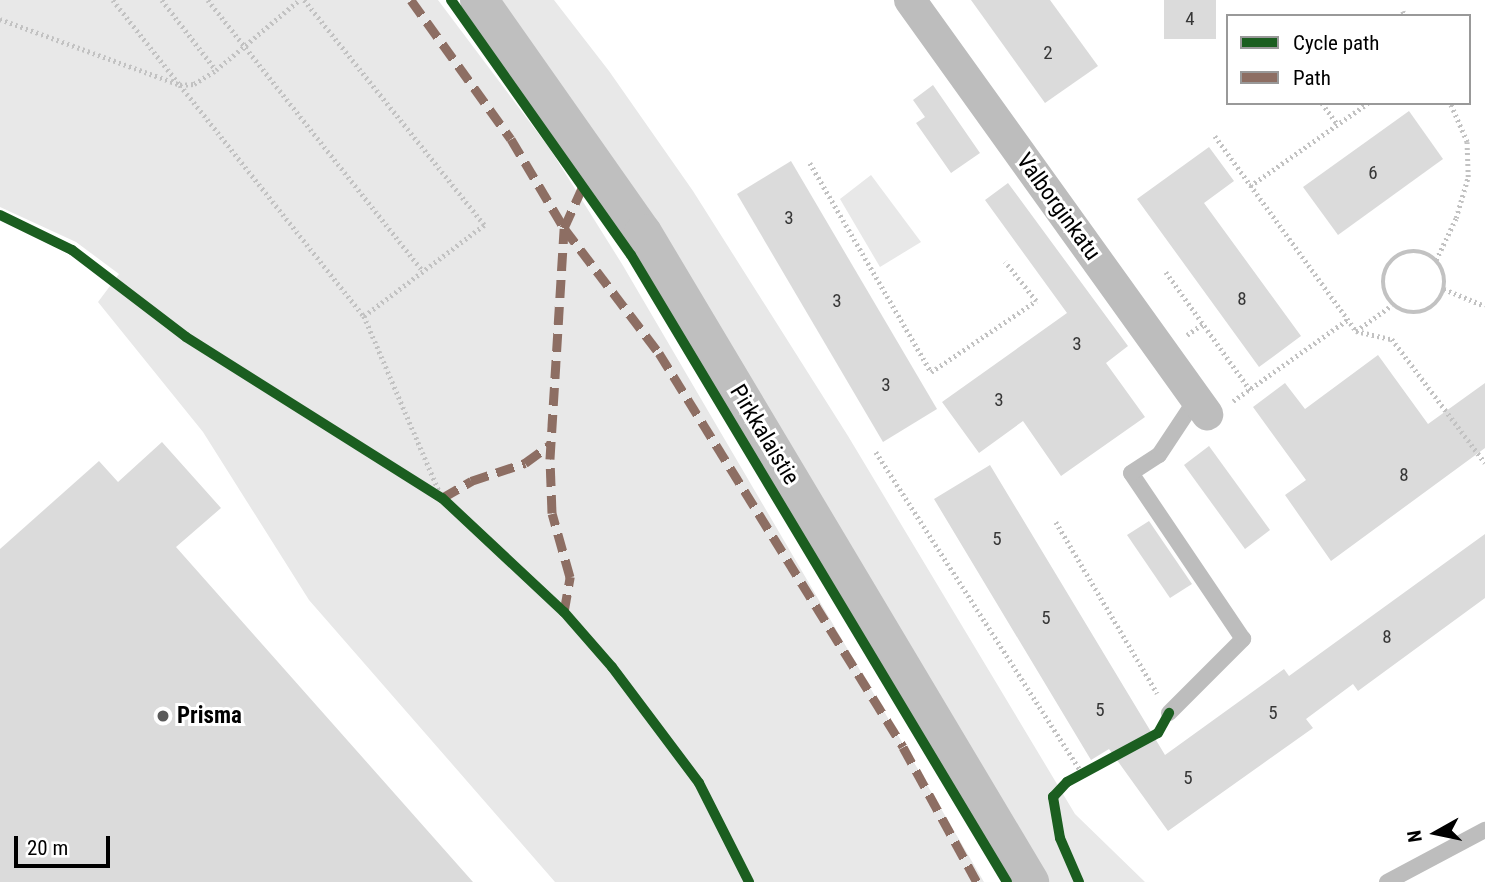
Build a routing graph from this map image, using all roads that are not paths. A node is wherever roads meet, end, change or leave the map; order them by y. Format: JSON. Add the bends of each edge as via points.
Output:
{"nodes":[{"id":1,"x":479,"y":0,"type":"edge"},
{"id":2,"x":910,"y":0,"type":"edge"},
{"id":3,"x":1202,"y":407,"type":"joint"},
{"id":4,"x":1169,"y":713,"type":"road end"},
{"id":5,"x":1485,"y":830,"type":"edge"},
{"id":6,"x":1030,"y":882,"type":"edge"},
{"id":7,"x":1387,"y":882,"type":"edge"}],
"edges":[{"from":1,"to":6,"type":"street","name":"Pirkkalaistie","via":[[643,233]]},
{"from":2,"to":3,"type":"street","name":"Valborginkatu"},
{"from":3,"to":4,"type":"lane","via":[[1159,455],[1131,473],[1243,639]]},
{"from":5,"to":7,"type":"lane"}]}
